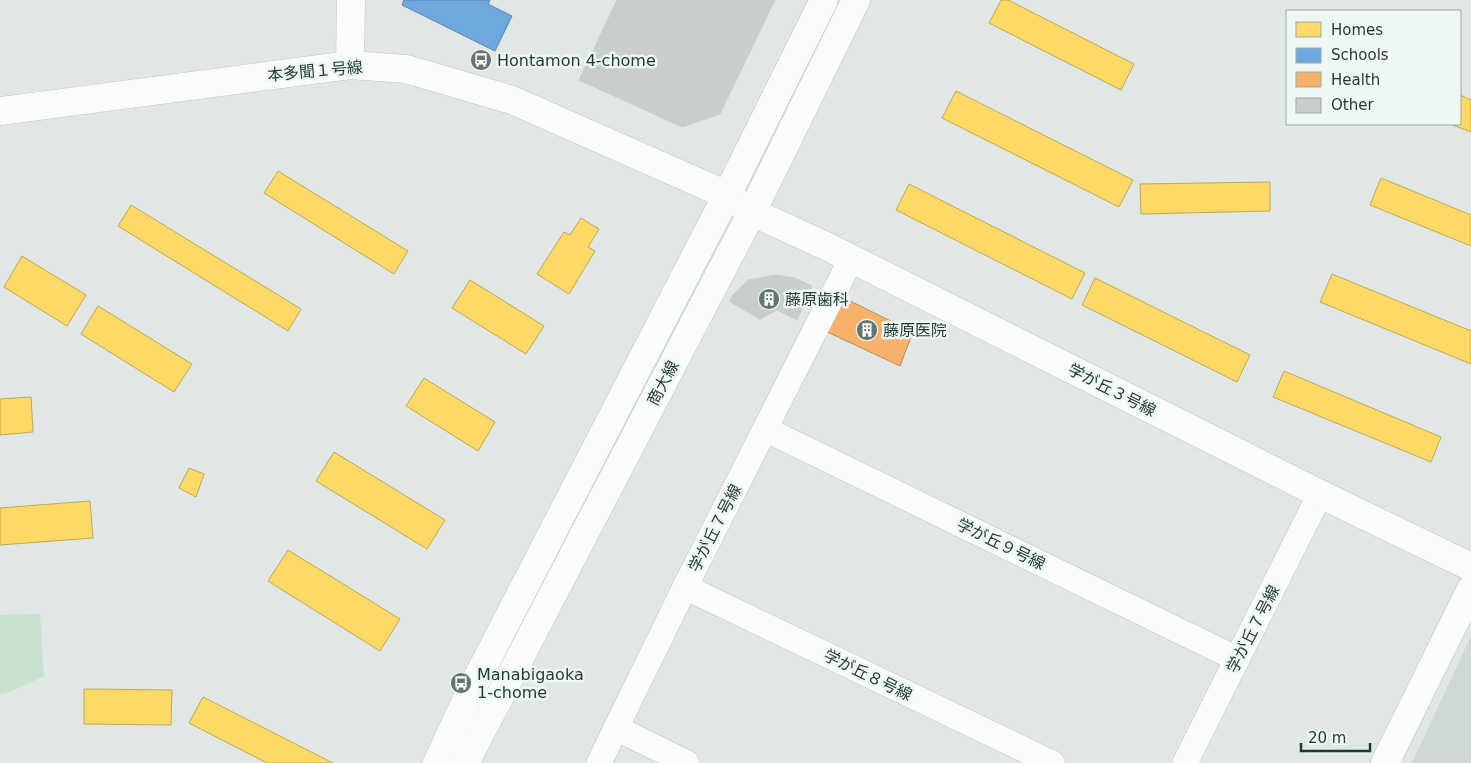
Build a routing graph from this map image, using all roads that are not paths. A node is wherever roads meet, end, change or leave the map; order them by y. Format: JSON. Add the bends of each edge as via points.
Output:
{"nodes":[{"id":1,"x":352,"y":0,"type":"edge"},
{"id":2,"x":824,"y":0,"type":"edge"},
{"id":3,"x":856,"y":0,"type":"edge"},
{"id":4,"x":350,"y":64,"type":"junction"},
{"id":5,"x":0,"y":111,"type":"edge"},
{"id":6,"x":727,"y":195,"type":"junction"},
{"id":7,"x":752,"y":212,"type":"junction"},
{"id":8,"x":852,"y":259,"type":"junction"},
{"id":9,"x":765,"y":429,"type":"junction"},
{"id":10,"x":1320,"y":494,"type":"junction"},
{"id":11,"x":1471,"y":568,"type":"edge"},
{"id":12,"x":685,"y":587,"type":"junction"},
{"id":13,"x":1471,"y":590,"type":"edge"},
{"id":14,"x":1237,"y":660,"type":"junction"},
{"id":15,"x":616,"y":728,"type":"junction"},
{"id":16,"x":437,"y":763,"type":"edge"},
{"id":17,"x":465,"y":763,"type":"edge"},
{"id":18,"x":599,"y":763,"type":"edge"},
{"id":19,"x":687,"y":763,"type":"edge"},
{"id":20,"x":1052,"y":763,"type":"edge"},
{"id":21,"x":1185,"y":763,"type":"edge"},
{"id":22,"x":1385,"y":763,"type":"edge"}],
"edges":[{"from":1,"to":4,"type":"street"},
{"from":2,"to":6,"type":"street","name":"商大線"},
{"from":3,"to":7,"type":"street","name":"商大線"},
{"from":4,"to":5,"type":"street","name":"本多聞１号線"},
{"from":4,"to":6,"type":"street","name":"本多聞１号線","via":[[406,69],[512,100]]},
{"from":6,"to":7,"type":"street","name":"本多聞１号線"},
{"from":6,"to":16,"type":"street","name":"商大線","via":[[471,690]]},
{"from":7,"to":8,"type":"street","name":"学が丘３号線"},
{"from":7,"to":17,"type":"street","name":"商大線"},
{"from":8,"to":9,"type":"street","name":"学が丘７号線"},
{"from":8,"to":10,"type":"street","name":"学が丘３号線"},
{"from":9,"to":12,"type":"street","name":"学が丘７号線"},
{"from":9,"to":14,"type":"street","name":"学が丘９号線"},
{"from":10,"to":11,"type":"street","name":"学が丘３号線"},
{"from":10,"to":14,"type":"street","name":"学が丘７号線"},
{"from":12,"to":15,"type":"street","name":"学が丘７号線"},
{"from":12,"to":20,"type":"street","name":"学が丘８号線"},
{"from":13,"to":22,"type":"street"},
{"from":14,"to":21,"type":"street","name":"学が丘７号線"},
{"from":15,"to":18,"type":"street","name":"学が丘７号線"},
{"from":15,"to":19,"type":"street"}]}
